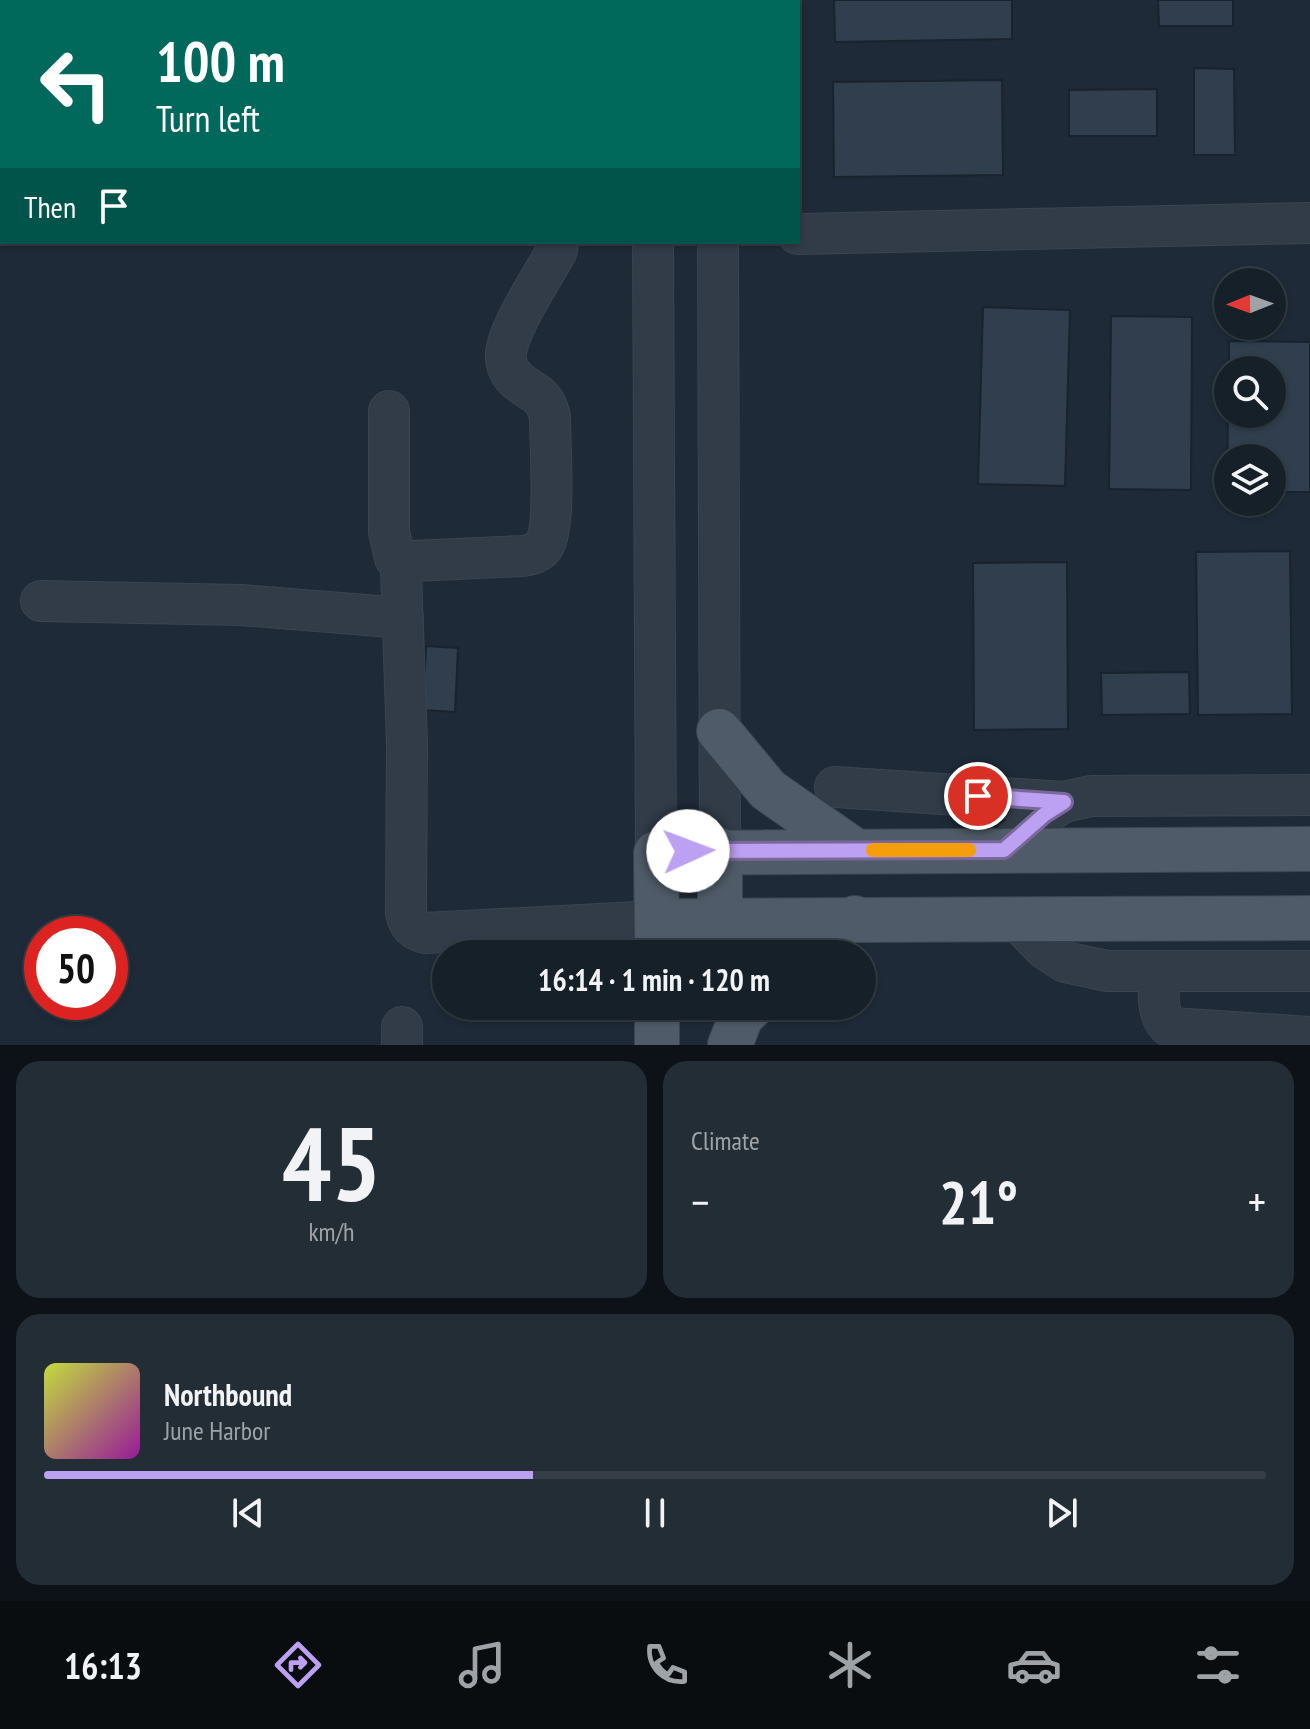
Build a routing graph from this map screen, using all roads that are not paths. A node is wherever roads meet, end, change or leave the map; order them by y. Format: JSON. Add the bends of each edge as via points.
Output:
{"nodes":[{"id":1,"x":1310,"y":223,"type":"edge"},
{"id":2,"x":800,"y":234,"type":"edge"},
{"id":3,"x":558,"y":244,"type":"edge"},
{"id":4,"x":653,"y":244,"type":"edge"},
{"id":5,"x":718,"y":244,"type":"edge"},
{"id":6,"x":389,"y":411,"type":"dead end"},
{"id":7,"x":405,"y":565,"type":"junction"},
{"id":8,"x":41,"y":601,"type":"dead end"},
{"id":9,"x":403,"y":618,"type":"junction"},
{"id":10,"x":719,"y":731,"type":"junction"},
{"id":11,"x":835,"y":787,"type":"dead end"},
{"id":12,"x":1310,"y":795,"type":"edge"},
{"id":13,"x":1064,"y":802,"type":"junction"},
{"id":14,"x":1310,"y":849,"type":"edge"},
{"id":15,"x":720,"y":850,"type":"junction"},
{"id":16,"x":854,"y":850,"type":"junction"},
{"id":17,"x":1004,"y":850,"type":"junction"},
{"id":18,"x":656,"y":853,"type":"junction"},
{"id":19,"x":855,"y":918,"type":"junction"},
{"id":20,"x":1015,"y":918,"type":"junction"},
{"id":21,"x":1310,"y":918,"type":"edge"},
{"id":22,"x":720,"y":937,"type":"edge"},
{"id":23,"x":657,"y":938,"type":"edge"},
{"id":24,"x":815,"y":940,"type":"edge"},
{"id":25,"x":1310,"y":971,"type":"edge"},
{"id":26,"x":1159,"y":972,"type":"junction"},
{"id":27,"x":657,"y":1020,"type":"edge"},
{"id":28,"x":720,"y":1020,"type":"edge"},
{"id":29,"x":740,"y":1020,"type":"edge"},
{"id":30,"x":1310,"y":1037,"type":"edge"},
{"id":31,"x":657,"y":1045,"type":"edge"},
{"id":32,"x":720,"y":1045,"type":"edge"},
{"id":33,"x":730,"y":1045,"type":"edge"}],
"edges":[{"from":1,"to":2,"type":"street"},
{"from":3,"to":7,"type":"street","via":[[506,352],[514,378],[547,405],[550,481],[543,548],[532,555]]},
{"from":4,"to":18,"type":"street"},
{"from":5,"to":10,"type":"street"},
{"from":6,"to":7,"type":"street","via":[[389,532],[395,558]]},
{"from":7,"to":9,"type":"street","via":[[400,586]]},
{"from":8,"to":9,"type":"street","via":[[241,605]]},
{"from":9,"to":23,"type":"street","via":[[406,913],[415,931]]},
{"from":10,"to":15,"type":"street"},
{"from":10,"to":16,"type":"main road","via":[[768,790]]},
{"from":11,"to":13,"type":"street"},
{"from":12,"to":13,"type":"street","via":[[1091,796]]},
{"from":13,"to":17,"type":"street"},
{"from":14,"to":17,"type":"main road"},
{"from":15,"to":16,"type":"main road"},
{"from":15,"to":18,"type":"main road"},
{"from":15,"to":22,"type":"main road"},
{"from":16,"to":17,"type":"main road"},
{"from":18,"to":23,"type":"main road"},
{"from":19,"to":20,"type":"main road"},
{"from":19,"to":22,"type":"main road"},
{"from":19,"to":24,"type":"main road"},
{"from":20,"to":21,"type":"main road"},
{"from":20,"to":26,"type":"street","via":[[1065,962],[1107,971]]},
{"from":22,"to":23,"type":"main road"},
{"from":25,"to":26,"type":"street"},
{"from":26,"to":30,"type":"street","via":[[1161,1010],[1172,1028]]},
{"from":27,"to":31,"type":"main road"},
{"from":28,"to":32,"type":"main road"},
{"from":29,"to":33,"type":"main road"}]}
